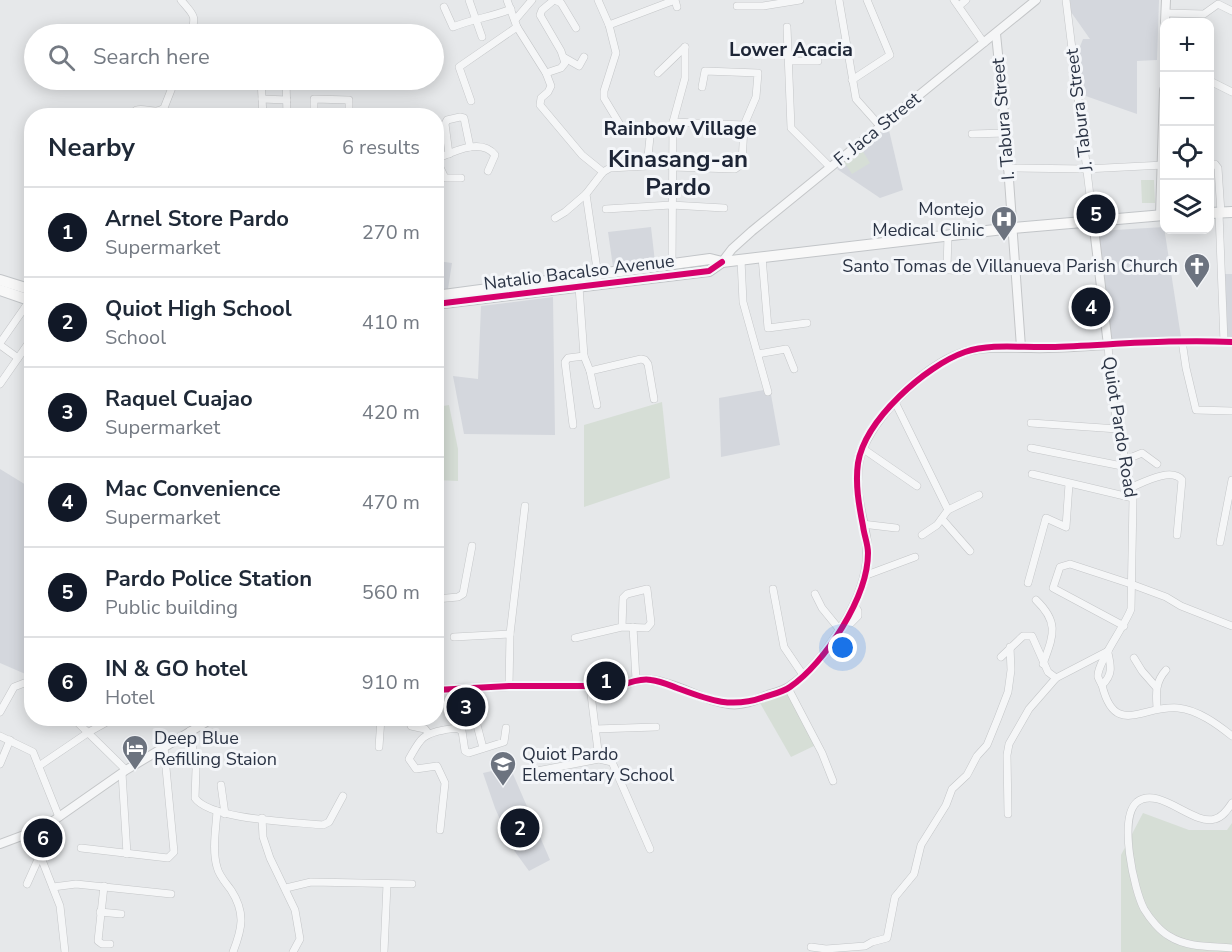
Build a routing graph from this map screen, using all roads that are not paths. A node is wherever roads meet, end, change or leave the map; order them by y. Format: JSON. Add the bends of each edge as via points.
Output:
{"nodes":[{"id":1,"x":181,"y":0,"type":"edge"},
{"id":2,"x":469,"y":0,"type":"edge"},
{"id":3,"x":507,"y":0,"type":"edge"},
{"id":4,"x":532,"y":0,"type":"edge"},
{"id":5,"x":554,"y":0,"type":"edge"},
{"id":6,"x":598,"y":0,"type":"edge"},
{"id":7,"x":800,"y":0,"type":"edge"},
{"id":8,"x":839,"y":0,"type":"edge"},
{"id":9,"x":867,"y":0,"type":"edge"},
{"id":10,"x":966,"y":0,"type":"edge"},
{"id":11,"x":1036,"y":0,"type":"edge"},
{"id":12,"x":1066,"y":0,"type":"edge"},
{"id":13,"x":1166,"y":0,"type":"edge"},
{"id":14,"x":763,"y":3,"type":"edge"},
{"id":15,"x":957,"y":3,"type":"edge"},
{"id":16,"x":444,"y":6,"type":"dead end"},
{"id":17,"x":737,"y":6,"type":"dead end"},
{"id":18,"x":677,"y":7,"type":"dead end"},
{"id":19,"x":511,"y":9,"type":"junction"},
{"id":20,"x":1232,"y":11,"type":"edge"},
{"id":21,"x":1166,"y":13,"type":"junction"},
{"id":22,"x":1166,"y":18,"type":"edge"},
{"id":23,"x":474,"y":19,"type":"junction"},
{"id":24,"x":516,"y":23,"type":"junction"},
{"id":25,"x":194,"y":24,"type":"edge"},
{"id":26,"x":609,"y":25,"type":"junction"},
{"id":27,"x":787,"y":27,"type":"dead end"},
{"id":28,"x":576,"y":28,"type":"dead end"},
{"id":29,"x":996,"y":34,"type":"junction"},
{"id":30,"x":482,"y":37,"type":"dead end"},
{"id":31,"x":984,"y":43,"type":"junction"},
{"id":32,"x":584,"y":57,"type":"dead end"},
{"id":33,"x":565,"y":58,"type":"junction"},
{"id":34,"x":789,"y":61,"type":"junction"},
{"id":35,"x":818,"y":61,"type":"dead end"},
{"id":36,"x":546,"y":73,"type":"junction"},
{"id":37,"x":658,"y":73,"type":"dead end"},
{"id":38,"x":852,"y":80,"type":"junction"},
{"id":39,"x":1214,"y":83,"type":"edge"},
{"id":40,"x":702,"y":87,"type":"dead end"},
{"id":41,"x":171,"y":90,"type":"edge"},
{"id":42,"x":262,"y":90,"type":"edge"},
{"id":43,"x":286,"y":90,"type":"edge"},
{"id":44,"x":1232,"y":90,"type":"edge"},
{"id":45,"x":262,"y":99,"type":"junction"},
{"id":46,"x":287,"y":100,"type":"junction"},
{"id":47,"x":471,"y":100,"type":"dead end"},
{"id":48,"x":164,"y":108,"type":"edge"},
{"id":49,"x":263,"y":108,"type":"edge"},
{"id":50,"x":287,"y":108,"type":"edge"},
{"id":51,"x":314,"y":108,"type":"edge"},
{"id":52,"x":349,"y":108,"type":"edge"},
{"id":53,"x":673,"y":122,"type":"junction"},
{"id":54,"x":744,"y":125,"type":"junction"},
{"id":55,"x":880,"y":126,"type":"junction"},
{"id":56,"x":1005,"y":133,"type":"junction"},
{"id":57,"x":972,"y":134,"type":"dead end"},
{"id":58,"x":471,"y":147,"type":"junction"},
{"id":59,"x":449,"y":154,"type":"junction"},
{"id":60,"x":444,"y":156,"type":"edge"},
{"id":61,"x":1160,"y":165,"type":"edge"},
{"id":62,"x":1214,"y":165,"type":"edge"},
{"id":63,"x":672,"y":167,"type":"junction"},
{"id":64,"x":830,"y":167,"type":"junction"},
{"id":65,"x":1007,"y":168,"type":"junction"},
{"id":66,"x":1085,"y":169,"type":"junction"},
{"id":67,"x":488,"y":171,"type":"dead end"},
{"id":68,"x":603,"y":172,"type":"junction"},
{"id":69,"x":444,"y":176,"type":"edge"},
{"id":70,"x":461,"y":178,"type":"dead end"},
{"id":71,"x":586,"y":194,"type":"junction"},
{"id":72,"x":671,"y":205,"type":"junction"},
{"id":73,"x":724,"y":208,"type":"dead end"},
{"id":74,"x":606,"y":209,"type":"dead end"},
{"id":75,"x":1220,"y":212,"type":"edge"},
{"id":76,"x":1160,"y":216,"type":"edge"},
{"id":77,"x":555,"y":218,"type":"dead end"},
{"id":78,"x":1092,"y":220,"type":"junction"},
{"id":79,"x":1012,"y":228,"type":"junction"},
{"id":80,"x":948,"y":236,"type":"junction"},
{"id":81,"x":762,"y":257,"type":"junction"},
{"id":82,"x":741,"y":260,"type":"junction"},
{"id":83,"x":722,"y":262,"type":"junction"},
{"id":84,"x":672,"y":266,"type":"junction"},
{"id":85,"x":963,"y":271,"type":"dead end"},
{"id":86,"x":599,"y":279,"type":"junction"},
{"id":87,"x":0,"y":280,"type":"edge"},
{"id":88,"x":579,"y":287,"type":"junction"},
{"id":89,"x":0,"y":290,"type":"edge"},
{"id":90,"x":24,"y":293,"type":"edge"},
{"id":91,"x":24,"y":295,"type":"edge"},
{"id":92,"x":444,"y":295,"type":"edge"},
{"id":93,"x":444,"y":303,"type":"edge"},
{"id":94,"x":24,"y":308,"type":"edge"},
{"id":95,"x":807,"y":323,"type":"dead end"},
{"id":96,"x":1182,"y":341,"type":"junction"},
{"id":97,"x":1228,"y":342,"type":"edge"},
{"id":98,"x":0,"y":344,"type":"edge"},
{"id":99,"x":1108,"y":345,"type":"junction"},
{"id":100,"x":1021,"y":347,"type":"junction"},
{"id":101,"x":24,"y":349,"type":"edge"},
{"id":102,"x":758,"y":354,"type":"junction"},
{"id":103,"x":584,"y":356,"type":"junction"},
{"id":104,"x":18,"y":358,"type":"junction"},
{"id":105,"x":794,"y":369,"type":"dead end"},
{"id":106,"x":590,"y":371,"type":"junction"},
{"id":107,"x":0,"y":384,"type":"edge"},
{"id":108,"x":768,"y":392,"type":"dead end"},
{"id":109,"x":654,"y":399,"type":"dead end"},
{"id":110,"x":895,"y":402,"type":"junction"},
{"id":111,"x":597,"y":405,"type":"dead end"},
{"id":112,"x":1232,"y":411,"type":"edge"},
{"id":113,"x":1031,"y":423,"type":"dead end"},
{"id":114,"x":573,"y":425,"type":"dead end"},
{"id":115,"x":1118,"y":429,"type":"junction"},
{"id":116,"x":862,"y":448,"type":"junction"},
{"id":117,"x":1031,"y":448,"type":"dead end"},
{"id":118,"x":1126,"y":463,"type":"junction"},
{"id":119,"x":1156,"y":464,"type":"dead end"},
{"id":120,"x":1032,"y":474,"type":"dead end"},
{"id":121,"x":1069,"y":483,"type":"junction"},
{"id":122,"x":1232,"y":483,"type":"edge"},
{"id":123,"x":917,"y":486,"type":"dead end"},
{"id":124,"x":1132,"y":487,"type":"junction"},
{"id":125,"x":979,"y":495,"type":"dead end"},
{"id":126,"x":1133,"y":498,"type":"junction"},
{"id":127,"x":525,"y":506,"type":"dead end"},
{"id":128,"x":948,"y":510,"type":"junction"},
{"id":129,"x":942,"y":519,"type":"junction"},
{"id":130,"x":862,"y":524,"type":"junction"},
{"id":131,"x":896,"y":528,"type":"dead end"},
{"id":132,"x":922,"y":535,"type":"dead end"},
{"id":133,"x":1177,"y":535,"type":"dead end"},
{"id":134,"x":1220,"y":543,"type":"dead end"},
{"id":135,"x":472,"y":546,"type":"dead end"},
{"id":136,"x":970,"y":551,"type":"dead end"},
{"id":137,"x":915,"y":557,"type":"dead end"},
{"id":138,"x":864,"y":576,"type":"junction"},
{"id":139,"x":1028,"y":583,"type":"dead end"},
{"id":140,"x":1131,"y":584,"type":"junction"},
{"id":141,"x":773,"y":589,"type":"dead end"},
{"id":142,"x":815,"y":594,"type":"dead end"},
{"id":143,"x":444,"y":598,"type":"edge"},
{"id":144,"x":1036,"y":600,"type":"dead end"},
{"id":145,"x":854,"y":604,"type":"junction"},
{"id":146,"x":851,"y":623,"type":"dead end"},
{"id":147,"x":1124,"y":626,"type":"junction"},
{"id":148,"x":1232,"y":626,"type":"edge"},
{"id":149,"x":622,"y":627,"type":"junction"},
{"id":150,"x":633,"y":627,"type":"junction"},
{"id":151,"x":840,"y":630,"type":"junction"},
{"id":152,"x":510,"y":634,"type":"junction"},
{"id":153,"x":454,"y":637,"type":"dead end"},
{"id":154,"x":575,"y":638,"type":"dead end"},
{"id":155,"x":1010,"y":647,"type":"junction"},
{"id":156,"x":1108,"y":652,"type":"junction"},
{"id":157,"x":1001,"y":657,"type":"dead end"},
{"id":158,"x":1134,"y":658,"type":"dead end"},
{"id":159,"x":1043,"y":664,"type":"junction"},
{"id":160,"x":1166,"y":670,"type":"dead end"},
{"id":161,"x":803,"y":675,"type":"junction"},
{"id":162,"x":1056,"y":678,"type":"junction"},
{"id":163,"x":636,"y":680,"type":"junction"},
{"id":164,"x":24,"y":683,"type":"edge"},
{"id":165,"x":1102,"y":685,"type":"junction"},
{"id":166,"x":509,"y":686,"type":"junction"},
{"id":167,"x":590,"y":686,"type":"junction"},
{"id":168,"x":1156,"y":687,"type":"junction"},
{"id":169,"x":475,"y":688,"type":"junction"},
{"id":170,"x":788,"y":688,"type":"junction"},
{"id":171,"x":444,"y":690,"type":"edge"},
{"id":172,"x":1157,"y":708,"type":"junction"},
{"id":173,"x":0,"y":712,"type":"edge"},
{"id":174,"x":82,"y":726,"type":"edge"},
{"id":175,"x":99,"y":726,"type":"edge"},
{"id":176,"x":199,"y":726,"type":"edge"},
{"id":177,"x":380,"y":726,"type":"edge"},
{"id":178,"x":411,"y":726,"type":"edge"},
{"id":179,"x":656,"y":726,"type":"dead end"},
{"id":180,"x":506,"y":728,"type":"dead end"},
{"id":181,"x":596,"y":729,"type":"junction"},
{"id":182,"x":190,"y":731,"type":"junction"},
{"id":183,"x":88,"y":732,"type":"junction"},
{"id":184,"x":428,"y":733,"type":"junction"},
{"id":185,"x":0,"y":736,"type":"edge"},
{"id":186,"x":1232,"y":736,"type":"edge"},
{"id":187,"x":10,"y":740,"type":"junction"},
{"id":188,"x":164,"y":747,"type":"junction"},
{"id":189,"x":379,"y":747,"type":"dead end"},
{"id":190,"x":483,"y":748,"type":"junction"},
{"id":191,"x":598,"y":759,"type":"junction"},
{"id":192,"x":0,"y":764,"type":"edge"},
{"id":193,"x":39,"y":766,"type":"junction"},
{"id":194,"x":537,"y":771,"type":"dead end"},
{"id":195,"x":124,"y":772,"type":"junction"},
{"id":196,"x":833,"y":781,"type":"dead end"},
{"id":197,"x":222,"y":785,"type":"dead end"},
{"id":198,"x":343,"y":796,"type":"dead end"},
{"id":199,"x":1232,"y":803,"type":"edge"},
{"id":200,"x":217,"y":811,"type":"junction"},
{"id":201,"x":225,"y":814,"type":"junction"},
{"id":202,"x":1008,"y":814,"type":"dead end"},
{"id":203,"x":59,"y":817,"type":"junction"},
{"id":204,"x":262,"y":818,"type":"junction"},
{"id":205,"x":440,"y":830,"type":"dead end"},
{"id":206,"x":29,"y":834,"type":"junction"},
{"id":207,"x":0,"y":844,"type":"edge"},
{"id":208,"x":81,"y":848,"type":"dead end"},
{"id":209,"x":650,"y":849,"type":"dead end"},
{"id":210,"x":128,"y":854,"type":"junction"},
{"id":211,"x":40,"y":855,"type":"junction"},
{"id":212,"x":27,"y":884,"type":"dead end"},
{"id":213,"x":387,"y":884,"type":"junction"},
{"id":214,"x":412,"y":884,"type":"dead end"},
{"id":215,"x":104,"y":886,"type":"junction"},
{"id":216,"x":53,"y":887,"type":"junction"},
{"id":217,"x":286,"y":888,"type":"junction"},
{"id":218,"x":171,"y":894,"type":"dead end"},
{"id":219,"x":100,"y":912,"type":"junction"},
{"id":220,"x":121,"y":914,"type":"dead end"},
{"id":221,"x":110,"y":944,"type":"dead end"},
{"id":222,"x":811,"y":947,"type":"dead end"},
{"id":223,"x":1232,"y":948,"type":"edge"},
{"id":224,"x":65,"y":952,"type":"edge"},
{"id":225,"x":233,"y":952,"type":"edge"},
{"id":226,"x":293,"y":952,"type":"edge"},
{"id":227,"x":384,"y":952,"type":"edge"}],
"edges":[{"from":1,"to":25,"type":"street","via":[[193,13]]},
{"from":2,"to":23,"type":"street"},
{"from":3,"to":19,"type":"street"},
{"from":4,"to":24,"type":"street"},
{"from":5,"to":28,"type":"street","via":[[561,3]]},
{"from":5,"to":33,"type":"street","via":[[540,15]]},
{"from":6,"to":26,"type":"street"},
{"from":7,"to":14,"type":"street"},
{"from":8,"to":38,"type":"street"},
{"from":9,"to":38,"type":"street","via":[[890,55]]},
{"from":10,"to":15,"type":"street"},
{"from":11,"to":29,"type":"street","name":"F. Jaca Street"},
{"from":12,"to":66,"type":"street","name":"J. Tabura Street"},
{"from":13,"to":21,"type":"street"},
{"from":14,"to":17,"type":"street"},
{"from":15,"to":31,"type":"street"},
{"from":16,"to":23,"type":"street","via":[[453,27]]},
{"from":18,"to":26,"type":"street","via":[[675,0]]},
{"from":19,"to":23,"type":"street"},
{"from":19,"to":24,"type":"street"},
{"from":20,"to":21,"type":"street","via":[[1218,4],[1204,14]]},
{"from":21,"to":22,"type":"street"},
{"from":23,"to":30,"type":"street"},
{"from":24,"to":36,"type":"street"},
{"from":24,"to":47,"type":"street","via":[[459,67]]},
{"from":26,"to":68,"type":"street","via":[[616,53],[604,98],[622,128],[650,137],[647,166],[610,168]]},
{"from":27,"to":34,"type":"street"},
{"from":29,"to":31,"type":"street","name":"F. Jaca Street"},
{"from":29,"to":56,"type":"street","name":"I. Tabura Street"},
{"from":31,"to":55,"type":"street","name":"F. Jaca Street"},
{"from":32,"to":33,"type":"street","via":[[579,66]]},
{"from":33,"to":36,"type":"street","via":[[561,68]]},
{"from":34,"to":35,"type":"street"},
{"from":34,"to":64,"type":"street","via":[[791,128]]},
{"from":36,"to":68,"type":"street","via":[[550,89],[540,105],[582,155]]},
{"from":37,"to":53,"type":"street","via":[[685,47],[685,78]]},
{"from":38,"to":55,"type":"street","via":[[855,99]]},
{"from":39,"to":44,"type":"street"},
{"from":40,"to":54,"type":"street","via":[[705,71],[758,73],[756,97]]},
{"from":41,"to":48,"type":"street"},
{"from":42,"to":45,"type":"street"},
{"from":43,"to":46,"type":"street"},
{"from":45,"to":46,"type":"street"},
{"from":45,"to":49,"type":"street"},
{"from":46,"to":50,"type":"street"},
{"from":51,"to":52,"type":"street","via":[[314,99],[349,100]]},
{"from":53,"to":54,"type":"street"},
{"from":53,"to":63,"type":"street"},
{"from":54,"to":63,"type":"street","via":[[740,167]]},
{"from":55,"to":64,"type":"street","name":"F. Jaca Street"},
{"from":56,"to":57,"type":"street"},
{"from":56,"to":65,"type":"street","name":"I. Tabura Street"},
{"from":58,"to":59,"type":"street"},
{"from":58,"to":59,"type":"street","via":[[462,117],[447,120]]},
{"from":58,"to":67,"type":"street","via":[[482,146],[493,152]]},
{"from":59,"to":60,"type":"street"},
{"from":61,"to":66,"type":"street"},
{"from":62,"to":75,"type":"street","via":[[1218,168]]},
{"from":63,"to":72,"type":"street"},
{"from":64,"to":83,"type":"street","name":"F. Jaca Street","via":[[752,231]]},
{"from":65,"to":66,"type":"street"},
{"from":65,"to":79,"type":"street","name":"I. Tabura Street"},
{"from":66,"to":78,"type":"street","name":"J. Tabura Street"},
{"from":68,"to":71,"type":"street"},
{"from":69,"to":70,"type":"street"},
{"from":71,"to":77,"type":"street"},
{"from":71,"to":86,"type":"street"},
{"from":72,"to":73,"type":"street"},
{"from":72,"to":74,"type":"street"},
{"from":72,"to":84,"type":"street"},
{"from":75,"to":97,"type":"street"},
{"from":76,"to":78,"type":"main road","name":"Natalio Bacalso Avenue"},
{"from":78,"to":79,"type":"main road","name":"Natalio Bacalso Avenue"},
{"from":78,"to":99,"type":"street","name":"Quiot Pardo Road"},
{"from":79,"to":80,"type":"main road","name":"Natalio Bacalso Avenue"},
{"from":79,"to":100,"type":"street","name":"I. Tabura Street"},
{"from":80,"to":81,"type":"main road","name":"Natalio Bacalso Avenue"},
{"from":80,"to":85,"type":"street","via":[[947,268]]},
{"from":81,"to":82,"type":"main road","name":"Natalio Bacalso Avenue"},
{"from":81,"to":95,"type":"street","via":[[768,328]]},
{"from":82,"to":83,"type":"main road","name":"Natalio Bacalso Avenue"},
{"from":82,"to":102,"type":"street","via":[[743,302]]},
{"from":83,"to":84,"type":"main road","name":"Natalio Bacalso Avenue","via":[[710,259]]},
{"from":83,"to":86,"type":"main road","name":"Natalio Bacalso Avenue","via":[[709,271]]},
{"from":84,"to":86,"type":"main road","name":"Natalio Bacalso Avenue"},
{"from":86,"to":88,"type":"main road","name":"Natalio Bacalso Avenue"},
{"from":86,"to":92,"type":"main road","name":"Natalio Bacalso Avenue"},
{"from":87,"to":90,"type":"main road"},
{"from":88,"to":93,"type":"main road","name":"Natalio Bacalso Avenue"},
{"from":88,"to":103,"type":"street"},
{"from":89,"to":91,"type":"main road"},
{"from":94,"to":98,"type":"street"},
{"from":96,"to":97,"type":"street"},
{"from":96,"to":99,"type":"street"},
{"from":96,"to":112,"type":"street","via":[[1196,410]]},
{"from":98,"to":104,"type":"street"},
{"from":99,"to":100,"type":"street"},
{"from":99,"to":115,"type":"street","name":"Quiot Pardo Road"},
{"from":100,"to":110,"type":"street","via":[[989,347],[959,354],[919,377]]},
{"from":101,"to":104,"type":"street"},
{"from":102,"to":105,"type":"street","via":[[786,349]]},
{"from":102,"to":108,"type":"street"},
{"from":103,"to":106,"type":"street"},
{"from":103,"to":114,"type":"street","via":[[565,362]]},
{"from":104,"to":107,"type":"street"},
{"from":106,"to":109,"type":"street","via":[[645,360]]},
{"from":106,"to":111,"type":"street"},
{"from":110,"to":116,"type":"street"},
{"from":110,"to":128,"type":"street"},
{"from":113,"to":115,"type":"street"},
{"from":115,"to":118,"type":"street","name":"Quiot Pardo Road"},
{"from":116,"to":123,"type":"street"},
{"from":116,"to":130,"type":"street","via":[[857,487]]},
{"from":117,"to":118,"type":"street"},
{"from":118,"to":119,"type":"street","via":[[1142,453]]},
{"from":118,"to":124,"type":"street","name":"Quiot Pardo Road"},
{"from":120,"to":121,"type":"street"},
{"from":121,"to":126,"type":"street"},
{"from":121,"to":139,"type":"street","via":[[1066,527],[1046,518]]},
{"from":122,"to":134,"type":"street"},
{"from":124,"to":126,"type":"street","name":"Quiot Pardo Road"},
{"from":124,"to":133,"type":"street","via":[[1156,477],[1180,477]]},
{"from":125,"to":128,"type":"street"},
{"from":126,"to":140,"type":"street","name":"Quiot Pardo Road"},
{"from":127,"to":152,"type":"street"},
{"from":128,"to":129,"type":"street"},
{"from":129,"to":132,"type":"street"},
{"from":129,"to":136,"type":"street"},
{"from":130,"to":131,"type":"street"},
{"from":130,"to":138,"type":"street","via":[[868,551]]},
{"from":135,"to":143,"type":"street","via":[[463,594]]},
{"from":137,"to":138,"type":"street"},
{"from":138,"to":145,"type":"street"},
{"from":140,"to":147,"type":"street","name":"Quiot Pardo Road","via":[[1131,609]]},
{"from":140,"to":147,"type":"street","via":[[1070,564],[1058,569],[1053,588]]},
{"from":140,"to":148,"type":"street"},
{"from":141,"to":161,"type":"street","via":[[784,647]]},
{"from":142,"to":151,"type":"street"},
{"from":144,"to":159,"type":"street","via":[[1050,616],[1054,633]]},
{"from":145,"to":146,"type":"street","via":[[858,616]]},
{"from":145,"to":151,"type":"street"},
{"from":147,"to":156,"type":"street","name":"Quiot Pardo Road"},
{"from":149,"to":150,"type":"street"},
{"from":149,"to":150,"type":"street","via":[[623,598],[647,589],[651,623],[647,627]]},
{"from":149,"to":154,"type":"street"},
{"from":150,"to":163,"type":"street"},
{"from":151,"to":161,"type":"street","via":[[825,654]]},
{"from":152,"to":153,"type":"street"},
{"from":152,"to":166,"type":"street"},
{"from":155,"to":157,"type":"street"},
{"from":155,"to":159,"type":"street","via":[[1023,636],[1032,636]]},
{"from":155,"to":222,"type":"street","via":[[1008,692],[987,745],[967,775],[952,789],[921,844],[914,874],[895,897],[887,938],[865,946]]},
{"from":156,"to":162,"type":"street"},
{"from":156,"to":165,"type":"street","name":"Quiot Pardo Road","via":[[1111,667]]},
{"from":156,"to":165,"type":"street","via":[[1100,663],[1098,676]]},
{"from":158,"to":168,"type":"street"},
{"from":159,"to":162,"type":"street"},
{"from":160,"to":168,"type":"street"},
{"from":161,"to":170,"type":"street"},
{"from":162,"to":202,"type":"street","via":[[1029,710],[1009,744]]},
{"from":163,"to":167,"type":"street","via":[[620,686]]},
{"from":163,"to":170,"type":"street","via":[[651,680],[731,704],[748,703]]},
{"from":164,"to":173,"type":"street","via":[[14,687]]},
{"from":165,"to":172,"type":"street","via":[[1107,702],[1120,714],[1137,715]]},
{"from":166,"to":167,"type":"street"},
{"from":166,"to":169,"type":"street"},
{"from":167,"to":181,"type":"street"},
{"from":168,"to":172,"type":"street"},
{"from":169,"to":171,"type":"street"},
{"from":169,"to":190,"type":"street"},
{"from":170,"to":196,"type":"street"},
{"from":172,"to":186,"type":"street","via":[[1184,710],[1219,725]]},
{"from":174,"to":183,"type":"street"},
{"from":175,"to":183,"type":"street"},
{"from":176,"to":182,"type":"street"},
{"from":177,"to":189,"type":"street"},
{"from":178,"to":184,"type":"street"},
{"from":179,"to":181,"type":"street"},
{"from":180,"to":190,"type":"street","via":[[504,742]]},
{"from":181,"to":191,"type":"street"},
{"from":182,"to":188,"type":"street"},
{"from":182,"to":200,"type":"street","via":[[196,769],[195,798]]},
{"from":183,"to":193,"type":"street"},
{"from":183,"to":195,"type":"street"},
{"from":184,"to":190,"type":"street","via":[[460,729],[467,752]]},
{"from":184,"to":205,"type":"street","via":[[409,759],[416,769],[439,767],[445,783]]},
{"from":185,"to":187,"type":"street"},
{"from":187,"to":192,"type":"street"},
{"from":187,"to":193,"type":"street","via":[[33,752]]},
{"from":188,"to":195,"type":"street"},
{"from":188,"to":210,"type":"street","via":[[174,852],[168,858]]},
{"from":191,"to":194,"type":"street"},
{"from":191,"to":209,"type":"street","via":[[612,762]]},
{"from":193,"to":203,"type":"street"},
{"from":195,"to":203,"type":"street"},
{"from":195,"to":210,"type":"street"},
{"from":197,"to":201,"type":"street"},
{"from":198,"to":204,"type":"street","via":[[329,822],[323,825]]},
{"from":199,"to":223,"type":"street","via":[[1215,819],[1205,819],[1146,798],[1132,808],[1128,832],[1137,890],[1145,910],[1161,930],[1192,945]]},
{"from":200,"to":201,"type":"street"},
{"from":200,"to":225,"type":"street","via":[[216,866],[233,892],[242,928]]},
{"from":201,"to":204,"type":"street"},
{"from":203,"to":206,"type":"street"},
{"from":204,"to":217,"type":"street","via":[[270,858]]},
{"from":206,"to":207,"type":"street"},
{"from":206,"to":211,"type":"street"},
{"from":208,"to":210,"type":"street"},
{"from":211,"to":212,"type":"street"},
{"from":211,"to":216,"type":"street"},
{"from":213,"to":214,"type":"street"},
{"from":213,"to":217,"type":"street","via":[[311,882]]},
{"from":213,"to":227,"type":"street"},
{"from":215,"to":216,"type":"street"},
{"from":215,"to":218,"type":"street"},
{"from":215,"to":219,"type":"street"},
{"from":216,"to":224,"type":"street","via":[[60,906]]},
{"from":217,"to":226,"type":"street","via":[[296,910],[300,939]]},
{"from":219,"to":220,"type":"street"},
{"from":219,"to":221,"type":"street","via":[[98,941]]}]}
